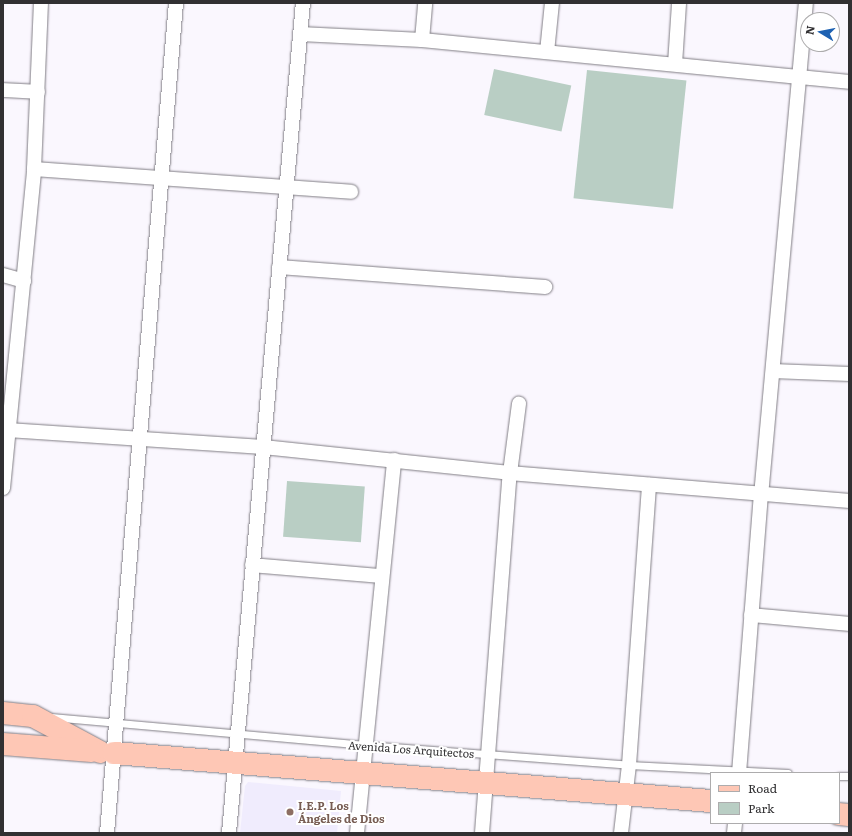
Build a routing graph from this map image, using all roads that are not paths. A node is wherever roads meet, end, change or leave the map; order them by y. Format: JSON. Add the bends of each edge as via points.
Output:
{"nodes":[{"id":1,"x":41,"y":3,"type":"edge"},
{"id":2,"x":176,"y":3,"type":"edge"},
{"id":3,"x":303,"y":3,"type":"edge"},
{"id":4,"x":425,"y":3,"type":"edge"},
{"id":5,"x":552,"y":3,"type":"edge"},
{"id":6,"x":679,"y":3,"type":"edge"},
{"id":7,"x":806,"y":3,"type":"edge"},
{"id":8,"x":300,"y":34,"type":"junction"},
{"id":9,"x":422,"y":40,"type":"junction"},
{"id":10,"x":547,"y":52,"type":"junction"},
{"id":11,"x":675,"y":64,"type":"junction"},
{"id":12,"x":799,"y":77,"type":"junction"},
{"id":13,"x":849,"y":82,"type":"edge"},
{"id":14,"x":3,"y":90,"type":"edge"},
{"id":15,"x":38,"y":92,"type":"junction"},
{"id":16,"x":34,"y":169,"type":"junction"},
{"id":17,"x":162,"y":178,"type":"junction"},
{"id":18,"x":286,"y":187,"type":"junction"},
{"id":19,"x":351,"y":192,"type":"dead end"},
{"id":20,"x":279,"y":267,"type":"junction"},
{"id":21,"x":3,"y":275,"type":"edge"},
{"id":22,"x":24,"y":280,"type":"junction"},
{"id":23,"x":545,"y":287,"type":"dead end"},
{"id":24,"x":773,"y":371,"type":"junction"},
{"id":25,"x":849,"y":374,"type":"edge"},
{"id":26,"x":519,"y":404,"type":"dead end"},
{"id":27,"x":6,"y":408,"type":"edge"},
{"id":28,"x":7,"y":430,"type":"junction"},
{"id":29,"x":140,"y":440,"type":"junction"},
{"id":30,"x":263,"y":447,"type":"junction"},
{"id":31,"x":394,"y":460,"type":"junction"},
{"id":32,"x":510,"y":473,"type":"junction"},
{"id":33,"x":649,"y":485,"type":"junction"},
{"id":34,"x":3,"y":488,"type":"edge"},
{"id":35,"x":761,"y":496,"type":"junction"},
{"id":36,"x":849,"y":501,"type":"edge"},
{"id":37,"x":252,"y":565,"type":"junction"},
{"id":38,"x":381,"y":576,"type":"junction"},
{"id":39,"x":751,"y":615,"type":"junction"},
{"id":40,"x":849,"y":624,"type":"edge"},
{"id":41,"x":3,"y":713,"type":"edge"},
{"id":42,"x":33,"y":716,"type":"junction"},
{"id":43,"x":116,"y":723,"type":"junction"},
{"id":44,"x":238,"y":734,"type":"junction"},
{"id":45,"x":3,"y":744,"type":"edge"},
{"id":46,"x":366,"y":745,"type":"junction"},
{"id":47,"x":114,"y":753,"type":"junction"},
{"id":48,"x":488,"y":754,"type":"junction"},
{"id":49,"x":235,"y":764,"type":"junction"},
{"id":50,"x":629,"y":765,"type":"junction"},
{"id":51,"x":739,"y":772,"type":"edge"},
{"id":52,"x":363,"y":774,"type":"junction"},
{"id":53,"x":486,"y":782,"type":"junction"},
{"id":54,"x":626,"y":793,"type":"junction"},
{"id":55,"x":710,"y":801,"type":"edge"},
{"id":56,"x":107,"y":833,"type":"edge"},
{"id":57,"x":229,"y":833,"type":"edge"},
{"id":58,"x":357,"y":833,"type":"edge"},
{"id":59,"x":482,"y":833,"type":"edge"},
{"id":60,"x":621,"y":833,"type":"edge"}],
"edges":[{"from":1,"to":15,"type":"street"},
{"from":2,"to":17,"type":"street"},
{"from":3,"to":8,"type":"street"},
{"from":4,"to":9,"type":"street"},
{"from":5,"to":10,"type":"street"},
{"from":6,"to":11,"type":"street"},
{"from":7,"to":12,"type":"street"},
{"from":8,"to":9,"type":"street"},
{"from":8,"to":18,"type":"street"},
{"from":9,"to":10,"type":"street"},
{"from":10,"to":11,"type":"street"},
{"from":11,"to":12,"type":"street"},
{"from":12,"to":13,"type":"street"},
{"from":12,"to":24,"type":"street"},
{"from":14,"to":15,"type":"street"},
{"from":15,"to":16,"type":"street"},
{"from":16,"to":17,"type":"street"},
{"from":16,"to":22,"type":"street"},
{"from":17,"to":18,"type":"street"},
{"from":17,"to":29,"type":"street"},
{"from":18,"to":19,"type":"street"},
{"from":18,"to":20,"type":"street"},
{"from":20,"to":23,"type":"street"},
{"from":20,"to":30,"type":"street"},
{"from":21,"to":22,"type":"street"},
{"from":22,"to":27,"type":"street"},
{"from":24,"to":25,"type":"street"},
{"from":24,"to":35,"type":"street"},
{"from":26,"to":32,"type":"street"},
{"from":27,"to":28,"type":"street"},
{"from":28,"to":29,"type":"street"},
{"from":28,"to":34,"type":"street"},
{"from":29,"to":30,"type":"street"},
{"from":29,"to":43,"type":"street"},
{"from":30,"to":31,"type":"street"},
{"from":30,"to":37,"type":"street"},
{"from":31,"to":32,"type":"street"},
{"from":31,"to":38,"type":"street"},
{"from":32,"to":33,"type":"street"},
{"from":32,"to":48,"type":"street"},
{"from":33,"to":35,"type":"street"},
{"from":33,"to":50,"type":"street"},
{"from":35,"to":36,"type":"street"},
{"from":35,"to":39,"type":"street"},
{"from":37,"to":38,"type":"street"},
{"from":37,"to":44,"type":"street"},
{"from":38,"to":46,"type":"street"},
{"from":39,"to":40,"type":"street"},
{"from":39,"to":51,"type":"street"},
{"from":41,"to":42,"type":"main road","name":"Avenida Los Arquitectos"},
{"from":42,"to":43,"type":"lane","name":"Avenida Los Arquitectos"},
{"from":42,"to":45,"type":"main road","name":"Avenida Los Arquitectos","via":[[100,752]]},
{"from":43,"to":44,"type":"lane","name":"Avenida Los Arquitectos"},
{"from":43,"to":47,"type":"street"},
{"from":44,"to":46,"type":"lane","name":"Avenida Los Arquitectos"},
{"from":44,"to":49,"type":"street"},
{"from":46,"to":48,"type":"lane","name":"Avenida Los Arquitectos"},
{"from":46,"to":52,"type":"street"},
{"from":47,"to":49,"type":"main road"},
{"from":47,"to":56,"type":"street"},
{"from":48,"to":50,"type":"lane","name":"Avenida Los Arquitectos"},
{"from":48,"to":53,"type":"street"},
{"from":49,"to":52,"type":"main road"},
{"from":49,"to":57,"type":"street"},
{"from":50,"to":51,"type":"lane","name":"Avenida Los Arquitectos"},
{"from":50,"to":54,"type":"street"},
{"from":52,"to":53,"type":"main road"},
{"from":52,"to":58,"type":"street"},
{"from":53,"to":54,"type":"main road"},
{"from":53,"to":59,"type":"street"},
{"from":54,"to":55,"type":"main road"},
{"from":54,"to":60,"type":"street"}]}
